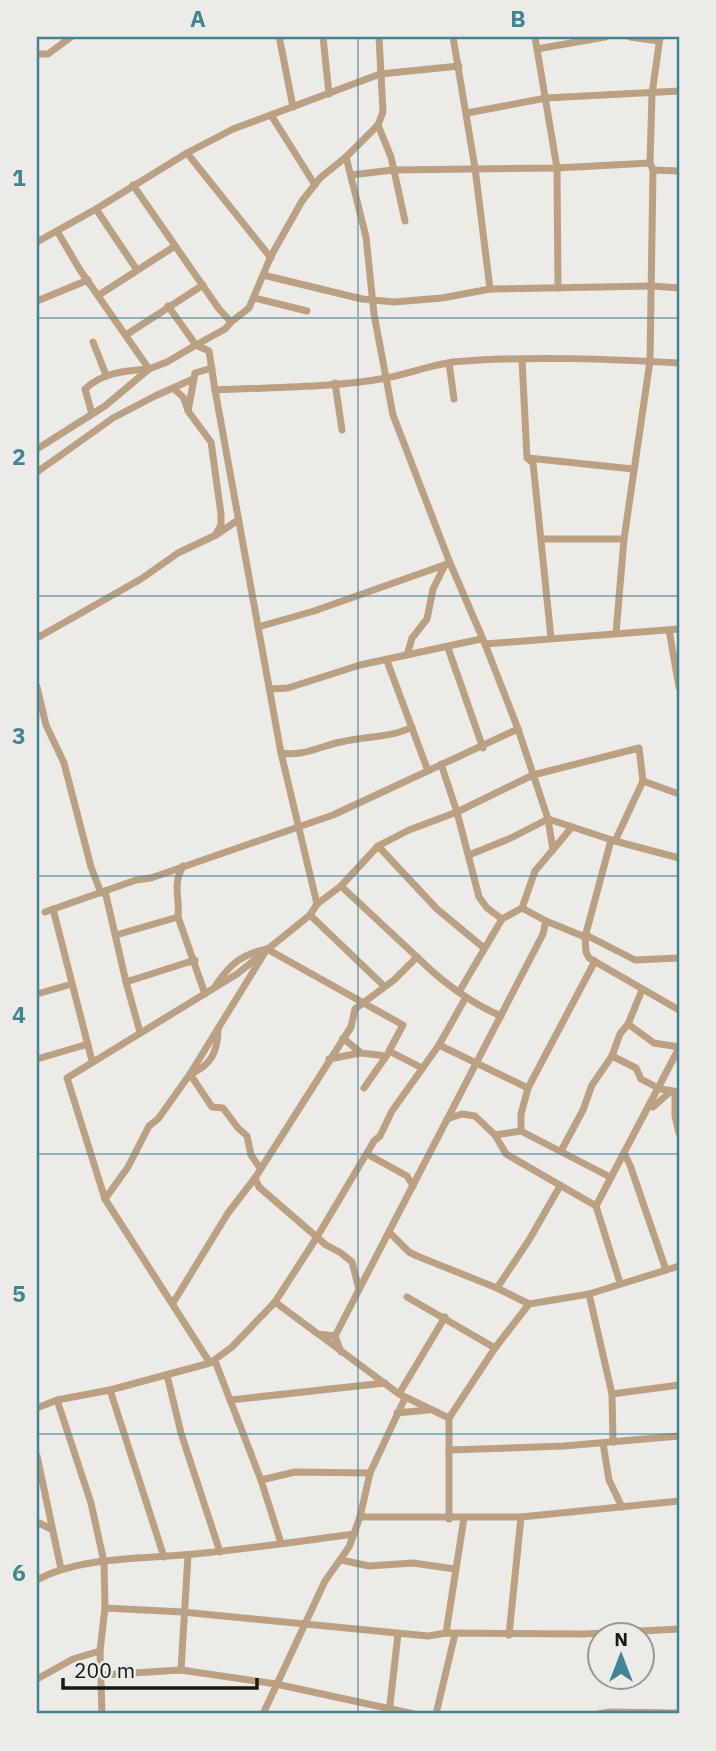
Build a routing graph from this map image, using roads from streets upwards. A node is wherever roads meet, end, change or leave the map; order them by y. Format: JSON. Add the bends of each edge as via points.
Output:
{"nodes":[{"id":1,"x":71,"y":37,"type":"edge"},
{"id":2,"x":323,"y":37,"type":"edge"},
{"id":3,"x":379,"y":37,"type":"edge"},
{"id":4,"x":453,"y":37,"type":"edge"},
{"id":5,"x":535,"y":37,"type":"edge"},
{"id":6,"x":605,"y":37,"type":"edge"},
{"id":7,"x":630,"y":37,"type":"edge"},
{"id":8,"x":659,"y":39,"type":"edge"},
{"id":9,"x":280,"y":41,"type":"dead end"},
{"id":10,"x":537,"y":49,"type":"junction"},
{"id":11,"x":37,"y":54,"type":"edge"},
{"id":12,"x":458,"y":66,"type":"junction"},
{"id":13,"x":380,"y":74,"type":"junction"},
{"id":14,"x":679,"y":92,"type":"edge"},
{"id":15,"x":329,"y":94,"type":"junction"},
{"id":16,"x":652,"y":94,"type":"junction"},
{"id":17,"x":546,"y":98,"type":"junction"},
{"id":18,"x":293,"y":107,"type":"junction"},
{"id":19,"x":467,"y":113,"type":"junction"},
{"id":20,"x":271,"y":115,"type":"junction"},
{"id":21,"x":378,"y":125,"type":"junction"},
{"id":22,"x":187,"y":153,"type":"junction"},
{"id":23,"x":346,"y":157,"type":"junction"},
{"id":24,"x":652,"y":166,"type":"junction"},
{"id":25,"x":475,"y":168,"type":"junction"},
{"id":26,"x":557,"y":168,"type":"junction"},
{"id":27,"x":393,"y":170,"type":"junction"},
{"id":28,"x":679,"y":171,"type":"edge"},
{"id":29,"x":352,"y":175,"type":"junction"},
{"id":30,"x":133,"y":185,"type":"junction"},
{"id":31,"x":315,"y":186,"type":"junction"},
{"id":32,"x":96,"y":209,"type":"junction"},
{"id":33,"x":405,"y":220,"type":"dead end"},
{"id":34,"x":57,"y":231,"type":"junction"},
{"id":35,"x":37,"y":242,"type":"edge"},
{"id":36,"x":176,"y":246,"type":"junction"},
{"id":37,"x":271,"y":258,"type":"junction"},
{"id":38,"x":137,"y":270,"type":"junction"},
{"id":39,"x":263,"y":275,"type":"junction"},
{"id":40,"x":88,"y":280,"type":"junction"},
{"id":41,"x":203,"y":285,"type":"junction"},
{"id":42,"x":652,"y":286,"type":"junction"},
{"id":43,"x":558,"y":288,"type":"junction"},
{"id":44,"x":679,"y":288,"type":"edge"},
{"id":45,"x":490,"y":289,"type":"junction"},
{"id":46,"x":99,"y":295,"type":"junction"},
{"id":47,"x":254,"y":298,"type":"junction"},
{"id":48,"x":37,"y":300,"type":"edge"},
{"id":49,"x":372,"y":300,"type":"junction"},
{"id":50,"x":168,"y":306,"type":"junction"},
{"id":51,"x":306,"y":311,"type":"dead end"},
{"id":52,"x":231,"y":322,"type":"junction"},
{"id":53,"x":126,"y":335,"type":"junction"},
{"id":54,"x":93,"y":342,"type":"dead end"},
{"id":55,"x":196,"y":345,"type":"junction"},
{"id":56,"x":523,"y":360,"type":"junction"},
{"id":57,"x":650,"y":361,"type":"junction"},
{"id":58,"x":449,"y":363,"type":"junction"},
{"id":59,"x":679,"y":363,"type":"edge"},
{"id":60,"x":212,"y":368,"type":"junction"},
{"id":61,"x":149,"y":369,"type":"junction"},
{"id":62,"x":106,"y":375,"type":"junction"},
{"id":63,"x":386,"y":378,"type":"junction"},
{"id":64,"x":193,"y":379,"type":"junction"},
{"id":65,"x":335,"y":383,"type":"junction"},
{"id":66,"x":174,"y":389,"type":"junction"},
{"id":67,"x":215,"y":390,"type":"junction"},
{"id":68,"x":454,"y":399,"type":"dead end"},
{"id":69,"x":188,"y":411,"type":"junction"},
{"id":70,"x":92,"y":414,"type":"junction"},
{"id":71,"x":342,"y":430,"type":"dead end"},
{"id":72,"x":37,"y":449,"type":"edge"},
{"id":73,"x":527,"y":458,"type":"junction"},
{"id":74,"x":634,"y":469,"type":"junction"},
{"id":75,"x":37,"y":472,"type":"edge"},
{"id":76,"x":238,"y":520,"type":"junction"},
{"id":77,"x":216,"y":535,"type":"junction"},
{"id":78,"x":541,"y":539,"type":"junction"},
{"id":79,"x":624,"y":539,"type":"junction"},
{"id":80,"x":447,"y":564,"type":"junction"},
{"id":81,"x":258,"y":627,"type":"junction"},
{"id":82,"x":679,"y":629,"type":"edge"},
{"id":83,"x":669,"y":631,"type":"junction"},
{"id":84,"x":617,"y":633,"type":"junction"},
{"id":85,"x":37,"y":638,"type":"edge"},
{"id":86,"x":551,"y":638,"type":"junction"},
{"id":87,"x":483,"y":641,"type":"junction"},
{"id":88,"x":448,"y":648,"type":"junction"},
{"id":89,"x":407,"y":655,"type":"junction"},
{"id":90,"x":387,"y":660,"type":"junction"},
{"id":91,"x":37,"y":687,"type":"edge"},
{"id":92,"x":679,"y":687,"type":"edge"},
{"id":93,"x":271,"y":689,"type":"junction"},
{"id":94,"x":412,"y":727,"type":"junction"},
{"id":95,"x":518,"y":729,"type":"junction"},
{"id":96,"x":482,"y":748,"type":"junction"},
{"id":97,"x":281,"y":753,"type":"junction"},
{"id":98,"x":441,"y":764,"type":"junction"},
{"id":99,"x":428,"y":771,"type":"junction"},
{"id":100,"x":533,"y":775,"type":"junction"},
{"id":101,"x":643,"y":781,"type":"junction"},
{"id":102,"x":679,"y":794,"type":"edge"},
{"id":103,"x":457,"y":812,"type":"junction"},
{"id":104,"x":548,"y":819,"type":"junction"},
{"id":105,"x":297,"y":826,"type":"junction"},
{"id":106,"x":572,"y":827,"type":"junction"},
{"id":107,"x":613,"y":840,"type":"junction"},
{"id":108,"x":378,"y":846,"type":"junction"},
{"id":109,"x":553,"y":850,"type":"junction"},
{"id":110,"x":469,"y":855,"type":"junction"},
{"id":111,"x":679,"y":858,"type":"edge"},
{"id":112,"x":183,"y":866,"type":"junction"},
{"id":113,"x":341,"y":886,"type":"junction"},
{"id":114,"x":103,"y":892,"type":"junction"},
{"id":115,"x":317,"y":904,"type":"junction"},
{"id":116,"x":522,"y":908,"type":"junction"},
{"id":117,"x":310,"y":915,"type":"junction"},
{"id":118,"x":178,"y":917,"type":"junction"},
{"id":119,"x":502,"y":919,"type":"junction"},
{"id":120,"x":546,"y":921,"type":"junction"},
{"id":121,"x":116,"y":935,"type":"junction"},
{"id":122,"x":586,"y":936,"type":"junction"},
{"id":123,"x":484,"y":948,"type":"junction"},
{"id":124,"x":267,"y":949,"type":"junction"},
{"id":125,"x":417,"y":957,"type":"junction"},
{"id":126,"x":679,"y":958,"type":"edge"},
{"id":127,"x":195,"y":960,"type":"junction"},
{"id":128,"x":595,"y":961,"type":"junction"},
{"id":129,"x":237,"y":974,"type":"junction"},
{"id":130,"x":125,"y":982,"type":"junction"},
{"id":131,"x":72,"y":984,"type":"junction"},
{"id":132,"x":245,"y":986,"type":"junction"},
{"id":133,"x":384,"y":986,"type":"junction"},
{"id":134,"x":214,"y":988,"type":"junction"},
{"id":135,"x":642,"y":990,"type":"junction"},
{"id":136,"x":205,"y":994,"type":"junction"},
{"id":137,"x":463,"y":994,"type":"junction"},
{"id":138,"x":37,"y":995,"type":"edge"},
{"id":139,"x":364,"y":1003,"type":"junction"},
{"id":140,"x":679,"y":1010,"type":"edge"},
{"id":141,"x":501,"y":1016,"type":"junction"},
{"id":142,"x":628,"y":1024,"type":"junction"},
{"id":143,"x":140,"y":1032,"type":"junction"},
{"id":144,"x":343,"y":1038,"type":"junction"},
{"id":145,"x":88,"y":1044,"type":"junction"},
{"id":146,"x":439,"y":1045,"type":"junction"},
{"id":147,"x":679,"y":1048,"type":"edge"},
{"id":148,"x":361,"y":1053,"type":"junction"},
{"id":149,"x":387,"y":1054,"type":"junction"},
{"id":150,"x":612,"y":1056,"type":"junction"},
{"id":151,"x":37,"y":1059,"type":"edge"},
{"id":152,"x":330,"y":1059,"type":"junction"},
{"id":153,"x":92,"y":1061,"type":"junction"},
{"id":154,"x":475,"y":1063,"type":"junction"},
{"id":155,"x":422,"y":1069,"type":"junction"},
{"id":156,"x":190,"y":1074,"type":"junction"},
{"id":157,"x":365,"y":1088,"type":"dead end"},
{"id":158,"x":528,"y":1088,"type":"junction"},
{"id":159,"x":660,"y":1089,"type":"junction"},
{"id":160,"x":675,"y":1092,"type":"edge"},
{"id":161,"x":447,"y":1119,"type":"junction"},
{"id":162,"x":643,"y":1119,"type":"junction"},
{"id":163,"x":521,"y":1131,"type":"junction"},
{"id":164,"x":679,"y":1133,"type":"edge"},
{"id":165,"x":495,"y":1135,"type":"junction"},
{"id":166,"x":561,"y":1151,"type":"junction"},
{"id":167,"x":624,"y":1153,"type":"junction"},
{"id":168,"x":367,"y":1154,"type":"junction"},
{"id":169,"x":260,"y":1168,"type":"junction"},
{"id":170,"x":419,"y":1175,"type":"junction"},
{"id":171,"x":407,"y":1176,"type":"junction"},
{"id":172,"x":610,"y":1177,"type":"junction"},
{"id":173,"x":254,"y":1178,"type":"junction"},
{"id":174,"x":413,"y":1186,"type":"junction"},
{"id":175,"x":560,"y":1186,"type":"junction"},
{"id":176,"x":105,"y":1199,"type":"junction"},
{"id":177,"x":596,"y":1206,"type":"junction"},
{"id":178,"x":390,"y":1233,"type":"junction"},
{"id":179,"x":317,"y":1237,"type":"junction"},
{"id":180,"x":679,"y":1266,"type":"edge"},
{"id":181,"x":666,"y":1270,"type":"junction"},
{"id":182,"x":620,"y":1283,"type":"junction"},
{"id":183,"x":497,"y":1288,"type":"junction"},
{"id":184,"x":359,"y":1290,"type":"junction"},
{"id":185,"x":589,"y":1294,"type":"junction"},
{"id":186,"x":407,"y":1297,"type":"dead end"},
{"id":187,"x":275,"y":1302,"type":"junction"},
{"id":188,"x":173,"y":1303,"type":"junction"},
{"id":189,"x":529,"y":1304,"type":"junction"},
{"id":190,"x":445,"y":1317,"type":"junction"},
{"id":191,"x":318,"y":1334,"type":"junction"},
{"id":192,"x":335,"y":1336,"type":"junction"},
{"id":193,"x":495,"y":1348,"type":"junction"},
{"id":194,"x":341,"y":1352,"type":"junction"},
{"id":195,"x":213,"y":1362,"type":"junction"},
{"id":196,"x":167,"y":1375,"type":"junction"},
{"id":197,"x":385,"y":1383,"type":"junction"},
{"id":198,"x":679,"y":1385,"type":"edge"},
{"id":199,"x":110,"y":1390,"type":"junction"},
{"id":200,"x":612,"y":1394,"type":"junction"},
{"id":201,"x":402,"y":1396,"type":"junction"},
{"id":202,"x":230,"y":1399,"type":"junction"},
{"id":203,"x":58,"y":1400,"type":"junction"},
{"id":204,"x":37,"y":1408,"type":"edge"},
{"id":205,"x":429,"y":1410,"type":"junction"},
{"id":206,"x":397,"y":1413,"type":"junction"},
{"id":207,"x":449,"y":1418,"type":"junction"},
{"id":208,"x":679,"y":1436,"type":"edge"},
{"id":209,"x":613,"y":1442,"type":"junction"},
{"id":210,"x":603,"y":1443,"type":"junction"},
{"id":211,"x":449,"y":1450,"type":"junction"},
{"id":212,"x":37,"y":1456,"type":"edge"},
{"id":213,"x":370,"y":1473,"type":"junction"},
{"id":214,"x":261,"y":1480,"type":"junction"},
{"id":215,"x":679,"y":1501,"type":"edge"},
{"id":216,"x":622,"y":1507,"type":"junction"},
{"id":217,"x":360,"y":1517,"type":"junction"},
{"id":218,"x":521,"y":1517,"type":"junction"},
{"id":219,"x":464,"y":1518,"type":"junction"},
{"id":220,"x":449,"y":1519,"type":"junction"},
{"id":221,"x":37,"y":1522,"type":"edge"},
{"id":222,"x":51,"y":1529,"type":"junction"},
{"id":223,"x":354,"y":1534,"type":"junction"},
{"id":224,"x":281,"y":1543,"type":"junction"},
{"id":225,"x":220,"y":1552,"type":"junction"},
{"id":226,"x":188,"y":1555,"type":"junction"},
{"id":227,"x":164,"y":1557,"type":"junction"},
{"id":228,"x":341,"y":1560,"type":"junction"},
{"id":229,"x":104,"y":1562,"type":"junction"},
{"id":230,"x":61,"y":1569,"type":"junction"},
{"id":231,"x":455,"y":1569,"type":"junction"},
{"id":232,"x":37,"y":1580,"type":"edge"},
{"id":233,"x":105,"y":1608,"type":"junction"},
{"id":234,"x":183,"y":1612,"type":"junction"},
{"id":235,"x":305,"y":1623,"type":"junction"},
{"id":236,"x":679,"y":1629,"type":"edge"},
{"id":237,"x":446,"y":1633,"type":"junction"},
{"id":238,"x":398,"y":1634,"type":"junction"},
{"id":239,"x":455,"y":1634,"type":"junction"},
{"id":240,"x":509,"y":1635,"type":"junction"},
{"id":241,"x":100,"y":1651,"type":"junction"},
{"id":242,"x":181,"y":1670,"type":"junction"},
{"id":243,"x":101,"y":1675,"type":"junction"},
{"id":244,"x":37,"y":1679,"type":"edge"},
{"id":245,"x":276,"y":1684,"type":"junction"},
{"id":246,"x":389,"y":1712,"type":"edge"},
{"id":247,"x":609,"y":1713,"type":"edge"},
{"id":248,"x":679,"y":1713,"type":"edge"},
{"id":249,"x":102,"y":1714,"type":"edge"},
{"id":250,"x":263,"y":1714,"type":"edge"},
{"id":251,"x":414,"y":1714,"type":"edge"},
{"id":252,"x":436,"y":1714,"type":"edge"},
{"id":253,"x":598,"y":1714,"type":"edge"}],
"edges":[{"from":1,"to":11,"type":"street","via":[[48,54]]},
{"from":2,"to":15,"type":"street"},
{"from":3,"to":13,"type":"street"},
{"from":4,"to":12,"type":"street"},
{"from":5,"to":10,"type":"street"},
{"from":6,"to":10,"type":"street"},
{"from":7,"to":8,"type":"street"},
{"from":8,"to":16,"type":"street"},
{"from":9,"to":18,"type":"street"},
{"from":10,"to":17,"type":"street"},
{"from":12,"to":13,"type":"street"},
{"from":12,"to":19,"type":"street"},
{"from":13,"to":15,"type":"street"},
{"from":13,"to":21,"type":"street","via":[[383,112]]},
{"from":14,"to":16,"type":"street"},
{"from":15,"to":18,"type":"street"},
{"from":16,"to":17,"type":"street"},
{"from":16,"to":24,"type":"street"},
{"from":17,"to":19,"type":"street"},
{"from":17,"to":26,"type":"street"},
{"from":18,"to":20,"type":"street"},
{"from":19,"to":25,"type":"street"},
{"from":20,"to":22,"type":"street"},
{"from":20,"to":31,"type":"street"},
{"from":21,"to":23,"type":"street"},
{"from":21,"to":27,"type":"street"},
{"from":22,"to":30,"type":"street"},
{"from":22,"to":37,"type":"street"},
{"from":23,"to":29,"type":"street"},
{"from":23,"to":31,"type":"street"},
{"from":24,"to":26,"type":"street"},
{"from":24,"to":28,"type":"street"},
{"from":24,"to":42,"type":"street"},
{"from":25,"to":26,"type":"street"},
{"from":25,"to":27,"type":"street"},
{"from":25,"to":45,"type":"street"},
{"from":26,"to":43,"type":"street"},
{"from":27,"to":29,"type":"street"},
{"from":27,"to":33,"type":"street"},
{"from":29,"to":49,"type":"street","via":[[369,257]]},
{"from":30,"to":32,"type":"street"},
{"from":30,"to":36,"type":"street"},
{"from":31,"to":37,"type":"street","via":[[287,224]]},
{"from":32,"to":34,"type":"street"},
{"from":32,"to":38,"type":"street"},
{"from":34,"to":35,"type":"street"},
{"from":34,"to":40,"type":"street"},
{"from":36,"to":38,"type":"street"},
{"from":36,"to":41,"type":"street"},
{"from":37,"to":39,"type":"street"},
{"from":38,"to":46,"type":"street"},
{"from":39,"to":47,"type":"street"},
{"from":39,"to":49,"type":"street"},
{"from":40,"to":46,"type":"street"},
{"from":40,"to":48,"type":"street"},
{"from":41,"to":50,"type":"street"},
{"from":41,"to":52,"type":"street"},
{"from":42,"to":43,"type":"street"},
{"from":42,"to":44,"type":"street"},
{"from":42,"to":57,"type":"street"},
{"from":43,"to":45,"type":"street"},
{"from":45,"to":49,"type":"street","via":[[442,298]]},
{"from":46,"to":53,"type":"street"},
{"from":47,"to":51,"type":"street"},
{"from":47,"to":52,"type":"street"},
{"from":49,"to":63,"type":"street"},
{"from":50,"to":53,"type":"street"},
{"from":50,"to":55,"type":"street"},
{"from":52,"to":55,"type":"street"},
{"from":53,"to":61,"type":"street"},
{"from":54,"to":62,"type":"street"},
{"from":55,"to":60,"type":"street","via":[[209,351]]},
{"from":55,"to":61,"type":"street"},
{"from":56,"to":57,"type":"street"},
{"from":56,"to":58,"type":"street"},
{"from":56,"to":73,"type":"street"},
{"from":57,"to":59,"type":"street"},
{"from":57,"to":74,"type":"street"},
{"from":58,"to":63,"type":"street"},
{"from":58,"to":68,"type":"street"},
{"from":60,"to":64,"type":"street","via":[[199,370]]},
{"from":60,"to":67,"type":"street"},
{"from":61,"to":62,"type":"street"},
{"from":61,"to":70,"type":"street"},
{"from":62,"to":70,"type":"street","via":[[85,390]]},
{"from":63,"to":65,"type":"street"},
{"from":63,"to":80,"type":"street","via":[[393,415]]},
{"from":64,"to":66,"type":"street"},
{"from":64,"to":69,"type":"street"},
{"from":65,"to":67,"type":"street"},
{"from":65,"to":71,"type":"street"},
{"from":66,"to":69,"type":"street"},
{"from":66,"to":75,"type":"street","via":[[113,418]]},
{"from":67,"to":76,"type":"street"},
{"from":69,"to":77,"type":"street","via":[[211,442],[221,514]]},
{"from":70,"to":72,"type":"street"},
{"from":73,"to":74,"type":"street"},
{"from":73,"to":78,"type":"street","via":[[533,463]]},
{"from":74,"to":79,"type":"street"},
{"from":76,"to":77,"type":"street"},
{"from":76,"to":81,"type":"street"},
{"from":77,"to":85,"type":"street"},
{"from":78,"to":79,"type":"street"},
{"from":78,"to":86,"type":"street"},
{"from":79,"to":84,"type":"street"},
{"from":80,"to":81,"type":"street"},
{"from":80,"to":87,"type":"street"},
{"from":80,"to":89,"type":"street","via":[[433,589],[427,619],[412,638]]},
{"from":81,"to":93,"type":"street"},
{"from":82,"to":83,"type":"street"},
{"from":83,"to":84,"type":"street"},
{"from":83,"to":92,"type":"street"},
{"from":84,"to":86,"type":"street"},
{"from":86,"to":87,"type":"street"},
{"from":87,"to":88,"type":"street"},
{"from":87,"to":95,"type":"street"},
{"from":88,"to":89,"type":"street"},
{"from":88,"to":96,"type":"street"},
{"from":89,"to":90,"type":"street"},
{"from":90,"to":93,"type":"street"},
{"from":90,"to":94,"type":"street"},
{"from":91,"to":114,"type":"street","via":[[46,725],[64,763],[91,867]]},
{"from":93,"to":97,"type":"street"},
{"from":94,"to":97,"type":"street","via":[[309,752]]},
{"from":94,"to":99,"type":"street"},
{"from":95,"to":96,"type":"street"},
{"from":95,"to":100,"type":"street"},
{"from":96,"to":98,"type":"street"},
{"from":97,"to":105,"type":"street"},
{"from":98,"to":99,"type":"street"},
{"from":98,"to":103,"type":"street"},
{"from":99,"to":105,"type":"street","via":[[333,815]]},
{"from":100,"to":101,"type":"street","via":[[639,748]]},
{"from":100,"to":103,"type":"street"},
{"from":100,"to":104,"type":"street"},
{"from":101,"to":102,"type":"street"},
{"from":101,"to":107,"type":"street"},
{"from":103,"to":108,"type":"street"},
{"from":103,"to":110,"type":"street"},
{"from":104,"to":106,"type":"street"},
{"from":104,"to":109,"type":"street"},
{"from":104,"to":110,"type":"street"},
{"from":105,"to":112,"type":"street"},
{"from":105,"to":115,"type":"street"},
{"from":106,"to":107,"type":"street"},
{"from":106,"to":109,"type":"street"},
{"from":107,"to":111,"type":"street"},
{"from":107,"to":122,"type":"street"},
{"from":108,"to":113,"type":"street"},
{"from":108,"to":123,"type":"street","via":[[437,909]]},
{"from":109,"to":116,"type":"street","via":[[535,871]]},
{"from":110,"to":119,"type":"street","via":[[479,897]]},
{"from":112,"to":114,"type":"street"},
{"from":112,"to":118,"type":"street","via":[[175,890]]},
{"from":113,"to":115,"type":"street"},
{"from":113,"to":125,"type":"street"},
{"from":114,"to":121,"type":"street"},
{"from":114,"to":131,"type":"street","via":[[49,911]]},
{"from":115,"to":117,"type":"street"},
{"from":116,"to":119,"type":"street"},
{"from":116,"to":120,"type":"street"},
{"from":117,"to":124,"type":"street"},
{"from":117,"to":133,"type":"street"},
{"from":118,"to":121,"type":"street"},
{"from":118,"to":127,"type":"street"},
{"from":119,"to":123,"type":"street"},
{"from":120,"to":122,"type":"street"},
{"from":120,"to":141,"type":"street"},
{"from":121,"to":130,"type":"street"},
{"from":122,"to":126,"type":"street","via":[[635,960]]},
{"from":122,"to":128,"type":"street","via":[[586,951]]},
{"from":123,"to":137,"type":"street"},
{"from":124,"to":129,"type":"street"},
{"from":124,"to":132,"type":"street"},
{"from":124,"to":134,"type":"street","via":[[252,952],[228,967]]},
{"from":124,"to":139,"type":"street"},
{"from":125,"to":133,"type":"street"},
{"from":125,"to":137,"type":"street"},
{"from":127,"to":130,"type":"street"},
{"from":127,"to":136,"type":"street"},
{"from":128,"to":135,"type":"street"},
{"from":128,"to":158,"type":"street"},
{"from":129,"to":132,"type":"street"},
{"from":129,"to":134,"type":"street"},
{"from":130,"to":143,"type":"street"},
{"from":131,"to":138,"type":"street"},
{"from":131,"to":145,"type":"street"},
{"from":132,"to":156,"type":"street","via":[[218,1028],[215,1053]]},
{"from":133,"to":139,"type":"street"},
{"from":134,"to":136,"type":"street"},
{"from":135,"to":140,"type":"street"},
{"from":135,"to":142,"type":"street"},
{"from":136,"to":143,"type":"street"},
{"from":137,"to":141,"type":"street"},
{"from":137,"to":146,"type":"street"},
{"from":139,"to":144,"type":"street","via":[[355,1009]]},
{"from":139,"to":149,"type":"street","via":[[403,1025]]},
{"from":141,"to":154,"type":"street"},
{"from":142,"to":147,"type":"street","via":[[654,1043]]},
{"from":142,"to":150,"type":"street"},
{"from":143,"to":153,"type":"street"},
{"from":144,"to":148,"type":"street"},
{"from":144,"to":152,"type":"street"},
{"from":145,"to":151,"type":"street"},
{"from":145,"to":153,"type":"street"},
{"from":146,"to":154,"type":"street"},
{"from":146,"to":155,"type":"street"},
{"from":147,"to":159,"type":"street"},
{"from":148,"to":149,"type":"street"},
{"from":148,"to":152,"type":"street"},
{"from":149,"to":155,"type":"street"},
{"from":149,"to":157,"type":"street"},
{"from":150,"to":159,"type":"street"},
{"from":150,"to":166,"type":"street","via":[[592,1085]]},
{"from":152,"to":169,"type":"street"},
{"from":153,"to":176,"type":"street","via":[[66,1078]]},
{"from":154,"to":158,"type":"street"},
{"from":154,"to":161,"type":"street"},
{"from":155,"to":168,"type":"street"},
{"from":156,"to":169,"type":"street","via":[[212,1107],[223,1108],[247,1136]]},
{"from":156,"to":176,"type":"street","via":[[149,1126]]},
{"from":158,"to":163,"type":"street"},
{"from":159,"to":160,"type":"street"},
{"from":159,"to":162,"type":"street"},
{"from":160,"to":162,"type":"street"},
{"from":160,"to":164,"type":"street"},
{"from":161,"to":165,"type":"street","via":[[475,1116]]},
{"from":161,"to":170,"type":"street"},
{"from":162,"to":167,"type":"street"},
{"from":163,"to":165,"type":"street"},
{"from":163,"to":166,"type":"street"},
{"from":165,"to":175,"type":"street","via":[[506,1154]]},
{"from":166,"to":172,"type":"street"},
{"from":167,"to":172,"type":"street"},
{"from":167,"to":181,"type":"street"},
{"from":168,"to":171,"type":"street"},
{"from":168,"to":179,"type":"street"},
{"from":169,"to":173,"type":"street"},
{"from":170,"to":171,"type":"street"},
{"from":170,"to":174,"type":"street"},
{"from":171,"to":174,"type":"street"},
{"from":172,"to":177,"type":"street"},
{"from":173,"to":179,"type":"street"},
{"from":173,"to":188,"type":"street"},
{"from":174,"to":178,"type":"street"},
{"from":175,"to":177,"type":"street"},
{"from":175,"to":183,"type":"street"},
{"from":176,"to":188,"type":"street"},
{"from":177,"to":182,"type":"street"},
{"from":178,"to":183,"type":"street","via":[[417,1256]]},
{"from":178,"to":184,"type":"street"},
{"from":179,"to":184,"type":"street","via":[[352,1262]]},
{"from":179,"to":187,"type":"street"},
{"from":180,"to":181,"type":"street"},
{"from":181,"to":182,"type":"street"},
{"from":182,"to":185,"type":"street"},
{"from":183,"to":189,"type":"street"},
{"from":184,"to":192,"type":"street"},
{"from":185,"to":189,"type":"street"},
{"from":185,"to":200,"type":"street"},
{"from":186,"to":190,"type":"street"},
{"from":187,"to":191,"type":"street"},
{"from":187,"to":195,"type":"street"},
{"from":188,"to":195,"type":"street"},
{"from":189,"to":193,"type":"street"},
{"from":190,"to":193,"type":"street"},
{"from":190,"to":201,"type":"street"},
{"from":191,"to":192,"type":"street"},
{"from":191,"to":194,"type":"street"},
{"from":192,"to":194,"type":"street"},
{"from":193,"to":207,"type":"street"},
{"from":194,"to":197,"type":"street"},
{"from":195,"to":196,"type":"street"},
{"from":195,"to":202,"type":"street"},
{"from":196,"to":199,"type":"street"},
{"from":196,"to":225,"type":"street"},
{"from":197,"to":201,"type":"street"},
{"from":197,"to":202,"type":"street"},
{"from":198,"to":200,"type":"street"},
{"from":199,"to":203,"type":"street"},
{"from":199,"to":227,"type":"street"},
{"from":200,"to":209,"type":"street"},
{"from":201,"to":205,"type":"street"},
{"from":201,"to":206,"type":"street"},
{"from":202,"to":214,"type":"street"},
{"from":203,"to":204,"type":"street"},
{"from":203,"to":229,"type":"street","via":[[91,1503]]},
{"from":205,"to":206,"type":"street"},
{"from":205,"to":207,"type":"street"},
{"from":206,"to":213,"type":"street"},
{"from":207,"to":211,"type":"street"},
{"from":208,"to":209,"type":"street"},
{"from":209,"to":210,"type":"street"},
{"from":210,"to":211,"type":"street"},
{"from":210,"to":216,"type":"street","via":[[609,1480]]},
{"from":211,"to":220,"type":"street"},
{"from":212,"to":222,"type":"street"},
{"from":213,"to":214,"type":"street","via":[[295,1472]]},
{"from":213,"to":217,"type":"street"},
{"from":214,"to":224,"type":"street"},
{"from":215,"to":216,"type":"street"},
{"from":216,"to":218,"type":"street"},
{"from":217,"to":220,"type":"street"},
{"from":217,"to":223,"type":"street"},
{"from":218,"to":219,"type":"street"},
{"from":218,"to":240,"type":"street"},
{"from":219,"to":220,"type":"street"},
{"from":219,"to":231,"type":"street"},
{"from":221,"to":222,"type":"street"},
{"from":222,"to":230,"type":"street"},
{"from":223,"to":224,"type":"street"},
{"from":223,"to":228,"type":"street"},
{"from":224,"to":225,"type":"street"},
{"from":225,"to":226,"type":"street"},
{"from":226,"to":227,"type":"street"},
{"from":226,"to":234,"type":"street"},
{"from":227,"to":229,"type":"street"},
{"from":228,"to":231,"type":"street","via":[[369,1566],[413,1563]]},
{"from":228,"to":235,"type":"street"},
{"from":229,"to":230,"type":"street"},
{"from":229,"to":233,"type":"street"},
{"from":230,"to":232,"type":"street"},
{"from":231,"to":237,"type":"street"},
{"from":233,"to":234,"type":"street"},
{"from":233,"to":241,"type":"street"},
{"from":234,"to":235,"type":"street"},
{"from":234,"to":242,"type":"street"},
{"from":235,"to":238,"type":"street"},
{"from":235,"to":245,"type":"street"},
{"from":236,"to":240,"type":"street"},
{"from":237,"to":238,"type":"street"},
{"from":237,"to":239,"type":"street"},
{"from":238,"to":246,"type":"street"},
{"from":239,"to":240,"type":"street"},
{"from":239,"to":252,"type":"street"},
{"from":241,"to":243,"type":"street"},
{"from":241,"to":244,"type":"street","via":[[73,1659]]},
{"from":242,"to":243,"type":"street"},
{"from":242,"to":245,"type":"street"},
{"from":243,"to":249,"type":"street"},
{"from":245,"to":246,"type":"street"},
{"from":245,"to":250,"type":"street"},
{"from":246,"to":251,"type":"street"},
{"from":247,"to":248,"type":"street"},
{"from":247,"to":253,"type":"street"}]}
